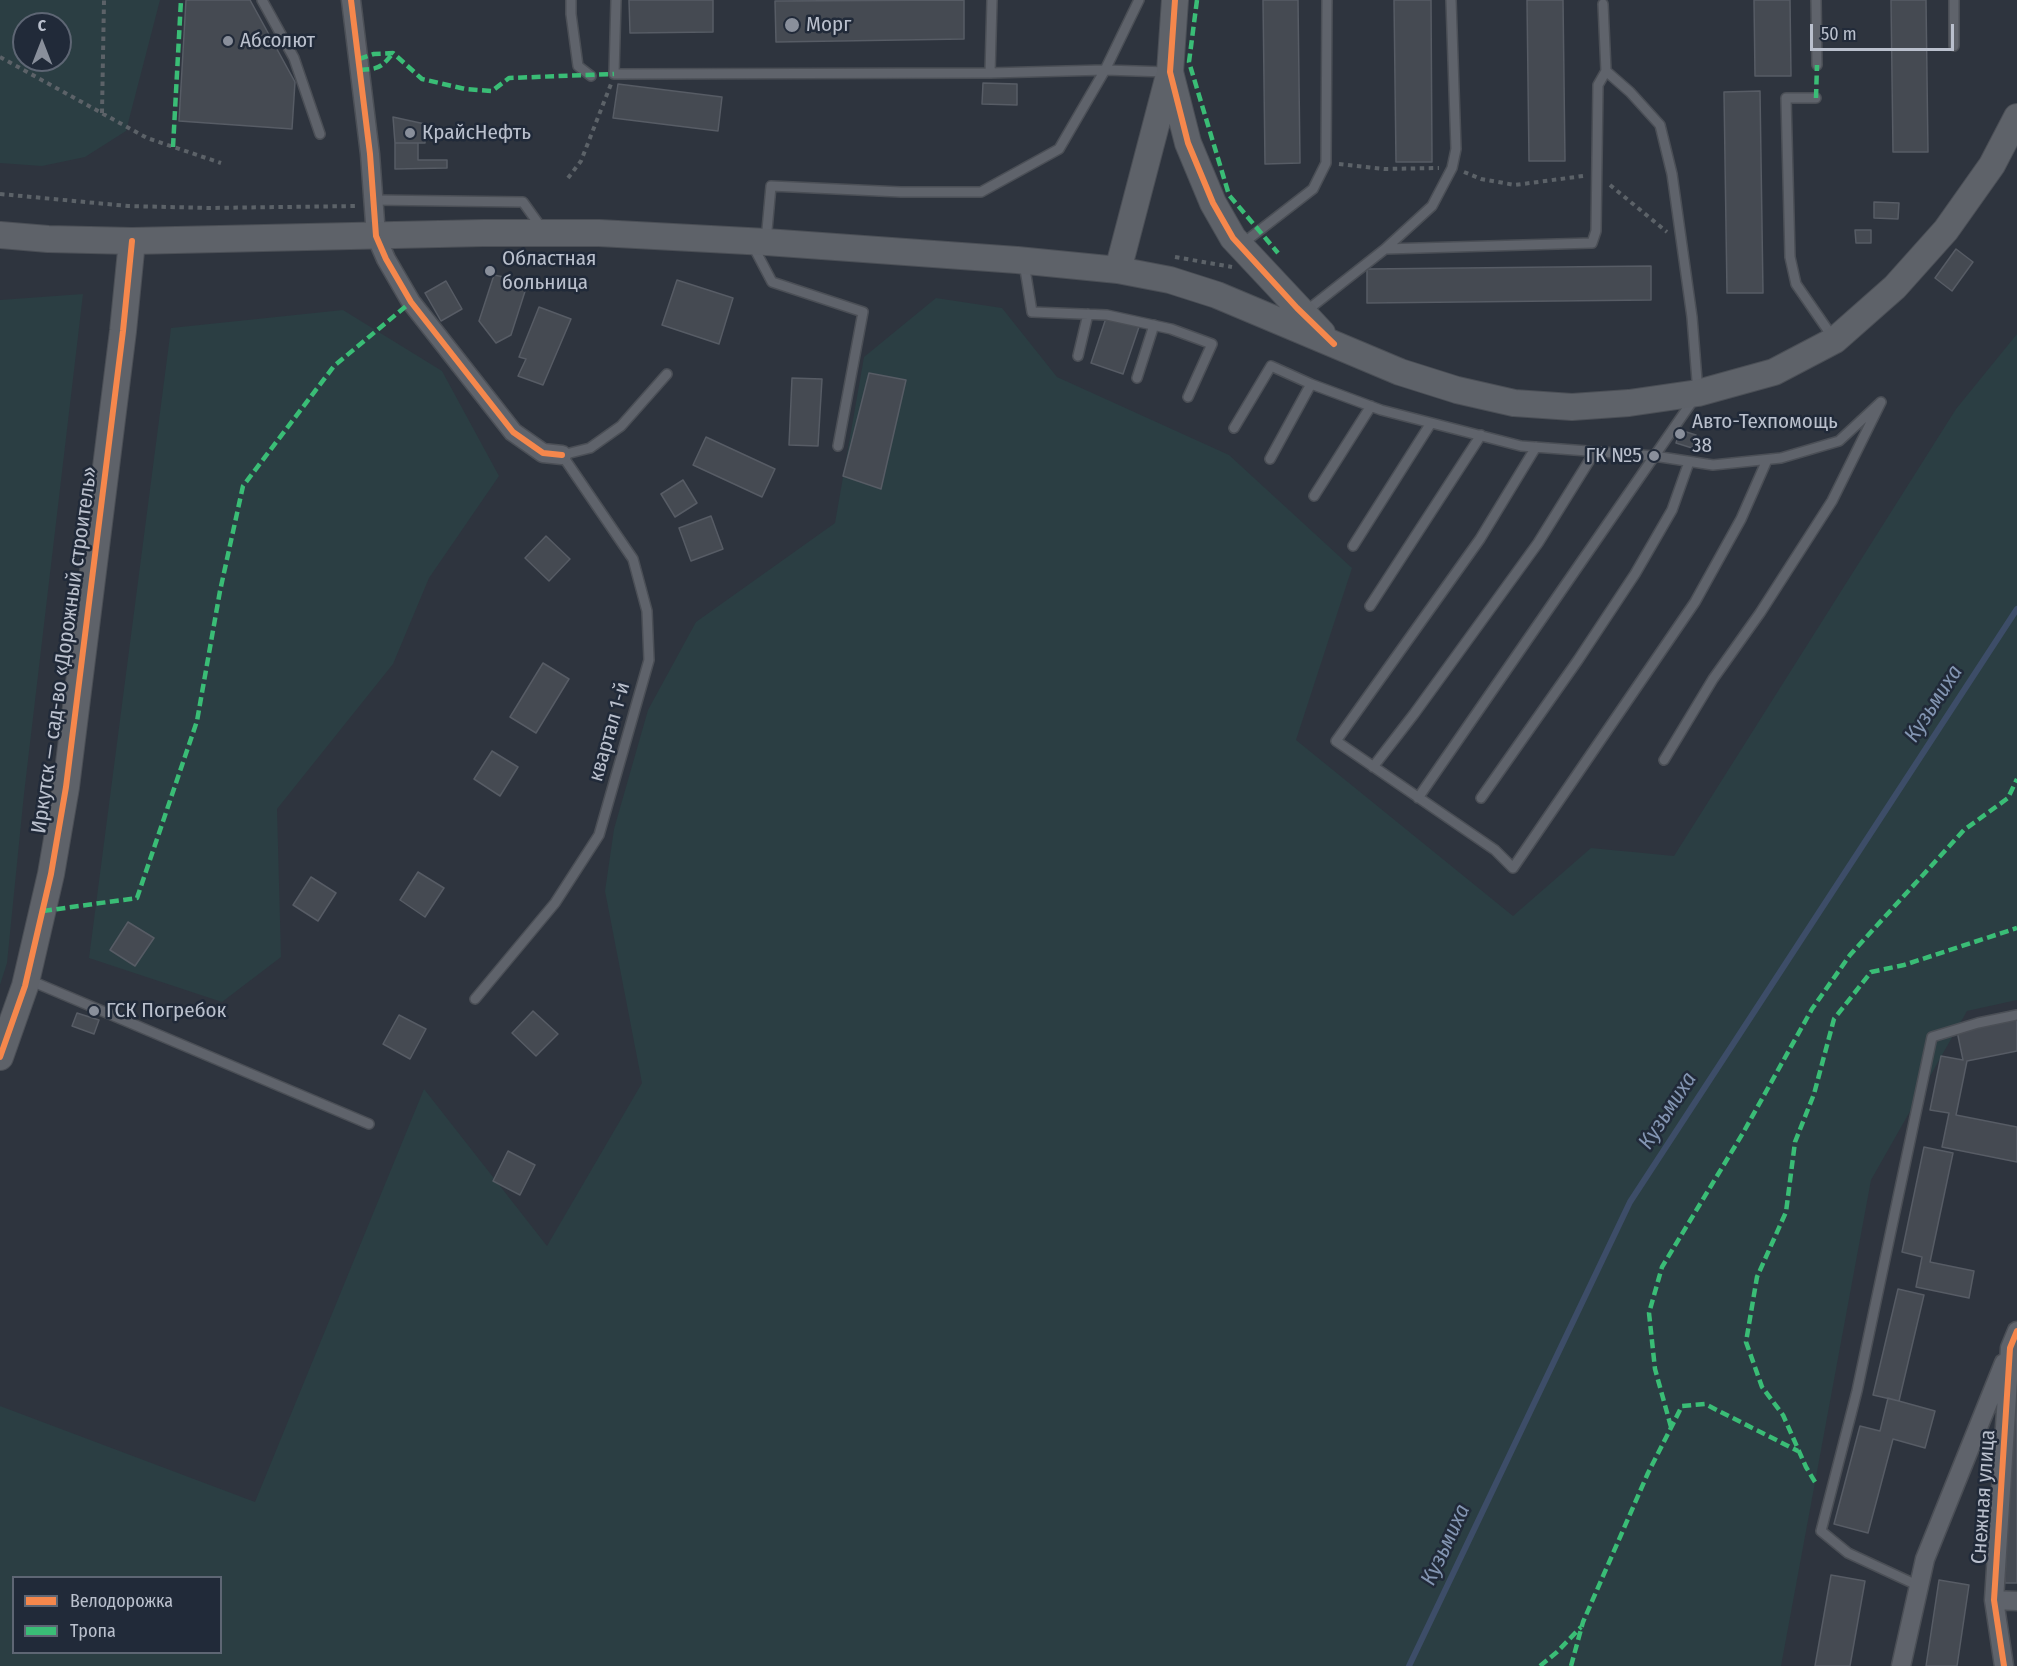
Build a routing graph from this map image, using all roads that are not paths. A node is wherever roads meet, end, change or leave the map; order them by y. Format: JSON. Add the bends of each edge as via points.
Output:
{"nodes":[{"id":1,"x":262,"y":0,"type":"edge"},
{"id":2,"x":351,"y":0,"type":"edge"},
{"id":3,"x":571,"y":0,"type":"edge"},
{"id":4,"x":615,"y":0,"type":"edge"},
{"id":5,"x":992,"y":0,"type":"edge"},
{"id":6,"x":1139,"y":0,"type":"edge"},
{"id":7,"x":1175,"y":0,"type":"edge"},
{"id":8,"x":1327,"y":0,"type":"edge"},
{"id":9,"x":1451,"y":0,"type":"edge"},
{"id":10,"x":1816,"y":0,"type":"edge"},
{"id":11,"x":1954,"y":0,"type":"edge"},
{"id":12,"x":1603,"y":4,"type":"dead end"},
{"id":13,"x":1954,"y":46,"type":"dead end"},
{"id":14,"x":1816,"y":64,"type":"dead end"},
{"id":15,"x":1105,"y":70,"type":"junction"},
{"id":16,"x":1606,"y":71,"type":"junction"},
{"id":17,"x":1170,"y":72,"type":"junction"},
{"id":18,"x":990,"y":73,"type":"junction"},
{"id":19,"x":591,"y":76,"type":"dead end"},
{"id":20,"x":1816,"y":98,"type":"dead end"},
{"id":21,"x":2017,"y":117,"type":"edge"},
{"id":22,"x":320,"y":134,"type":"dead end"},
{"id":23,"x":368,"y":203,"type":"junction"},
{"id":24,"x":545,"y":233,"type":"junction"},
{"id":25,"x":0,"y":235,"type":"edge"},
{"id":26,"x":376,"y":236,"type":"junction"},
{"id":27,"x":132,"y":241,"type":"junction"},
{"id":28,"x":758,"y":242,"type":"junction"},
{"id":29,"x":1240,"y":245,"type":"junction"},
{"id":30,"x":1385,"y":249,"type":"junction"},
{"id":31,"x":1024,"y":261,"type":"junction"},
{"id":32,"x":1118,"y":270,"type":"junction"},
{"id":33,"x":1088,"y":314,"type":"junction"},
{"id":34,"x":1303,"y":314,"type":"junction"},
{"id":35,"x":1154,"y":325,"type":"junction"},
{"id":36,"x":1835,"y":340,"type":"junction"},
{"id":37,"x":1334,"y":344,"type":"junction"},
{"id":38,"x":1078,"y":356,"type":"dead end"},
{"id":39,"x":667,"y":374,"type":"dead end"},
{"id":40,"x":1137,"y":378,"type":"dead end"},
{"id":41,"x":1311,"y":384,"type":"junction"},
{"id":42,"x":1698,"y":393,"type":"junction"},
{"id":43,"x":1188,"y":397,"type":"dead end"},
{"id":44,"x":1371,"y":406,"type":"junction"},
{"id":45,"x":1431,"y":423,"type":"junction"},
{"id":46,"x":1234,"y":428,"type":"dead end"},
{"id":47,"x":1481,"y":435,"type":"junction"},
{"id":48,"x":838,"y":446,"type":"dead end"},
{"id":49,"x":1536,"y":447,"type":"junction"},
{"id":50,"x":1594,"y":453,"type":"junction"},
{"id":51,"x":562,"y":455,"type":"junction"},
{"id":52,"x":1654,"y":456,"type":"junction"},
{"id":53,"x":1270,"y":459,"type":"dead end"},
{"id":54,"x":1767,"y":460,"type":"junction"},
{"id":55,"x":1689,"y":462,"type":"junction"},
{"id":56,"x":1314,"y":496,"type":"dead end"},
{"id":57,"x":1353,"y":546,"type":"dead end"},
{"id":58,"x":1370,"y":606,"type":"dead end"},
{"id":59,"x":1664,"y":760,"type":"dead end"},
{"id":60,"x":1373,"y":767,"type":"junction"},
{"id":61,"x":1418,"y":798,"type":"junction"},
{"id":62,"x":1481,"y":798,"type":"dead end"},
{"id":63,"x":27,"y":979,"type":"junction"},
{"id":64,"x":475,"y":999,"type":"dead end"},
{"id":65,"x":2017,"y":1014,"type":"edge"},
{"id":66,"x":0,"y":1057,"type":"edge"},
{"id":67,"x":369,"y":1124,"type":"dead end"},
{"id":68,"x":2017,"y":1331,"type":"edge"},
{"id":69,"x":2013,"y":1348,"type":"edge"},
{"id":70,"x":1919,"y":1586,"type":"junction"},
{"id":71,"x":1994,"y":1600,"type":"junction"},
{"id":72,"x":2017,"y":1601,"type":"edge"},
{"id":73,"x":1901,"y":1666,"type":"edge"},
{"id":74,"x":2004,"y":1666,"type":"edge"}],
"edges":[{"from":1,"to":22,"type":"lane","via":[[294,58]]},
{"from":2,"to":23,"type":"street","via":[[370,154]]},
{"from":3,"to":19,"type":"lane","via":[[578,66]]},
{"from":4,"to":18,"type":"lane","via":[[614,74]]},
{"from":5,"to":18,"type":"lane"},
{"from":6,"to":15,"type":"lane"},
{"from":7,"to":17,"type":"main road"},
{"from":8,"to":29,"type":"lane","via":[[1326,163],[1313,189]]},
{"from":9,"to":30,"type":"lane","via":[[1456,149],[1452,168],[1432,206]]},
{"from":10,"to":14,"type":"lane"},
{"from":11,"to":13,"type":"lane"},
{"from":12,"to":16,"type":"lane"},
{"from":15,"to":17,"type":"lane"},
{"from":15,"to":18,"type":"lane"},
{"from":15,"to":28,"type":"lane","via":[[1059,149],[981,192],[771,186]]},
{"from":16,"to":30,"type":"lane","via":[[1598,85],[1596,231],[1592,243]]},
{"from":16,"to":42,"type":"lane","via":[[1660,125],[1682,244]]},
{"from":17,"to":29,"type":"main road","via":[[1192,153],[1213,203]]},
{"from":17,"to":32,"type":"main road"},
{"from":20,"to":36,"type":"lane","via":[[1786,98],[1790,257],[1797,284]]},
{"from":21,"to":36,"type":"main road","via":[[1992,165],[1946,230],[1894,287]]},
{"from":23,"to":24,"type":"lane","via":[[523,202]]},
{"from":23,"to":26,"type":"street"},
{"from":24,"to":26,"type":"main road"},
{"from":24,"to":28,"type":"main road"},
{"from":25,"to":27,"type":"main road"},
{"from":26,"to":27,"type":"main road"},
{"from":26,"to":51,"type":"street","via":[[411,302],[513,432],[543,453]]},
{"from":27,"to":63,"type":"main road","name":"Иркутск — сад-во «Дорожный строитель»","via":[[66,787]]},
{"from":28,"to":31,"type":"main road"},
{"from":28,"to":48,"type":"lane","via":[[772,282],[863,312]]},
{"from":29,"to":34,"type":"main road"},
{"from":30,"to":34,"type":"lane"},
{"from":31,"to":32,"type":"main road"},
{"from":31,"to":33,"type":"lane","via":[[1032,312]]},
{"from":32,"to":37,"type":"main road","via":[[1170,280],[1217,295]]},
{"from":33,"to":35,"type":"lane"},
{"from":33,"to":38,"type":"lane"},
{"from":34,"to":37,"type":"main road"},
{"from":35,"to":40,"type":"lane"},
{"from":35,"to":43,"type":"lane","via":[[1212,345]]},
{"from":36,"to":42,"type":"main road","via":[[1774,372]]},
{"from":37,"to":42,"type":"main road","via":[[1400,372],[1515,403],[1584,406]]},
{"from":39,"to":51,"type":"lane","via":[[621,426],[590,448]]},
{"from":41,"to":44,"type":"lane"},
{"from":41,"to":46,"type":"lane","via":[[1271,366]]},
{"from":41,"to":53,"type":"lane"},
{"from":42,"to":52,"type":"lane"},
{"from":44,"to":45,"type":"lane"},
{"from":44,"to":56,"type":"lane"},
{"from":45,"to":47,"type":"lane"},
{"from":45,"to":57,"type":"lane"},
{"from":47,"to":49,"type":"lane"},
{"from":47,"to":58,"type":"lane"},
{"from":49,"to":50,"type":"lane"},
{"from":49,"to":60,"type":"lane","via":[[1480,539],[1336,741]]},
{"from":50,"to":52,"type":"lane"},
{"from":50,"to":60,"type":"lane","via":[[1538,543]]},
{"from":51,"to":64,"type":"lane","name":"квартал 1-й","via":[[633,559],[647,611],[649,660],[599,835],[555,903]]},
{"from":52,"to":55,"type":"lane"},
{"from":52,"to":61,"type":"lane"},
{"from":54,"to":55,"type":"lane","via":[[1713,465]]},
{"from":54,"to":59,"type":"lane","via":[[1839,441],[1881,402],[1832,501]]},
{"from":54,"to":61,"type":"lane","via":[[1741,519],[1695,602],[1514,868],[1495,850]]},
{"from":55,"to":62,"type":"lane","via":[[1672,510],[1635,574]]},
{"from":60,"to":61,"type":"lane"},
{"from":63,"to":66,"type":"main road","name":"Иркутск — сад-во «Дорожный строитель»"},
{"from":63,"to":67,"type":"lane"},
{"from":65,"to":70,"type":"lane","via":[[1932,1037],[1857,1391],[1821,1531],[1848,1553]]},
{"from":68,"to":69,"type":"street","name":"Снежная улица"},
{"from":69,"to":70,"type":"street","via":[[1925,1559]]},
{"from":69,"to":71,"type":"street","name":"Снежная улица"},
{"from":70,"to":73,"type":"street"},
{"from":71,"to":72,"type":"street"},
{"from":71,"to":74,"type":"street","name":"Снежная улица"}]}
